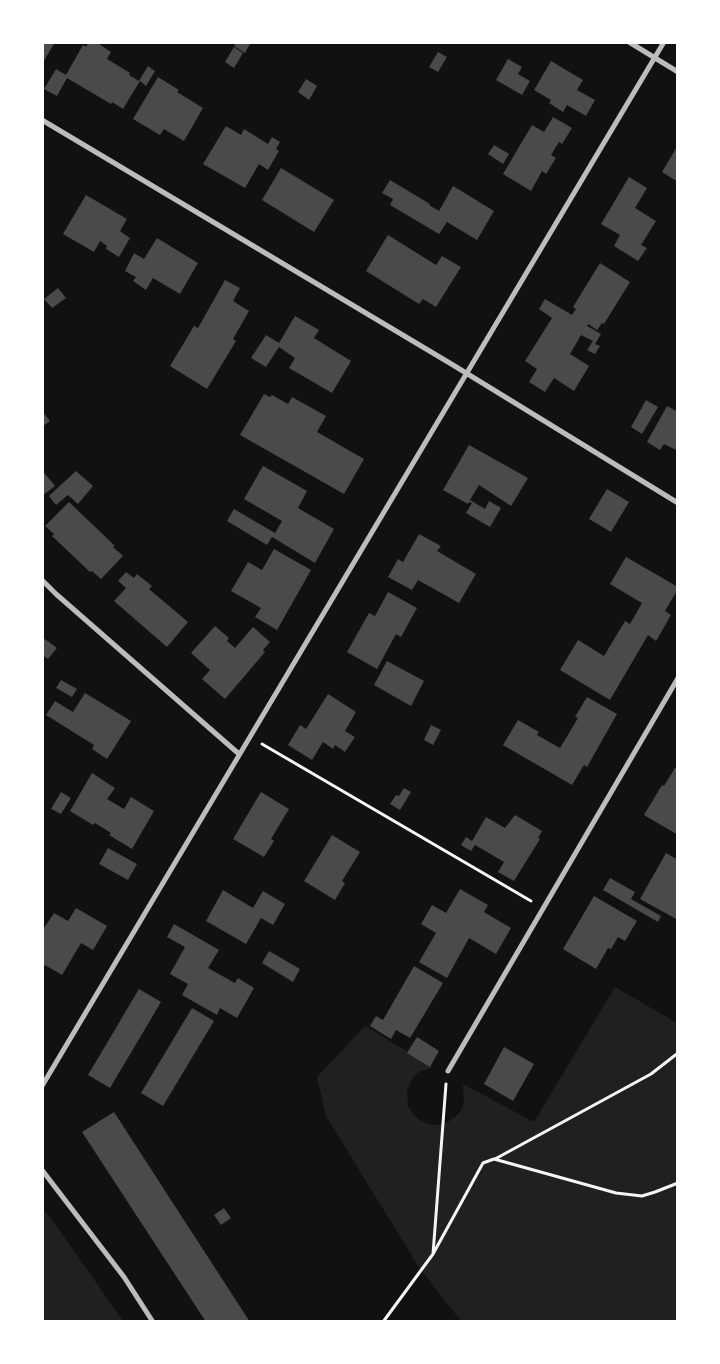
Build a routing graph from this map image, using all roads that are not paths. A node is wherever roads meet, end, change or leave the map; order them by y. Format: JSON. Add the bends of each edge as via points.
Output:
{"nodes":[{"id":1,"x":629,"y":42,"type":"edge"},
{"id":2,"x":664,"y":42,"type":"edge"},
{"id":3,"x":654,"y":58,"type":"junction"},
{"id":4,"x":678,"y":72,"type":"edge"},
{"id":5,"x":42,"y":120,"type":"edge"},
{"id":6,"x":466,"y":373,"type":"junction"},
{"id":7,"x":678,"y":503,"type":"edge"},
{"id":8,"x":42,"y":580,"type":"edge"},
{"id":9,"x":678,"y":678,"type":"edge"},
{"id":10,"x":239,"y":754,"type":"junction"},
{"id":11,"x":448,"y":1071,"type":"road end"},
{"id":12,"x":42,"y":1086,"type":"edge"},
{"id":13,"x":42,"y":1170,"type":"edge"},
{"id":14,"x":152,"y":1322,"type":"edge"}],
"edges":[{"from":1,"to":3,"type":"street"},
{"from":2,"to":3,"type":"street"},
{"from":3,"to":4,"type":"street"},
{"from":3,"to":6,"type":"street"},
{"from":5,"to":6,"type":"street"},
{"from":6,"to":7,"type":"street"},
{"from":6,"to":10,"type":"street"},
{"from":8,"to":10,"type":"street"},
{"from":9,"to":11,"type":"street"},
{"from":10,"to":12,"type":"street"},
{"from":13,"to":14,"type":"street","via":[[124,1277]]}]}
